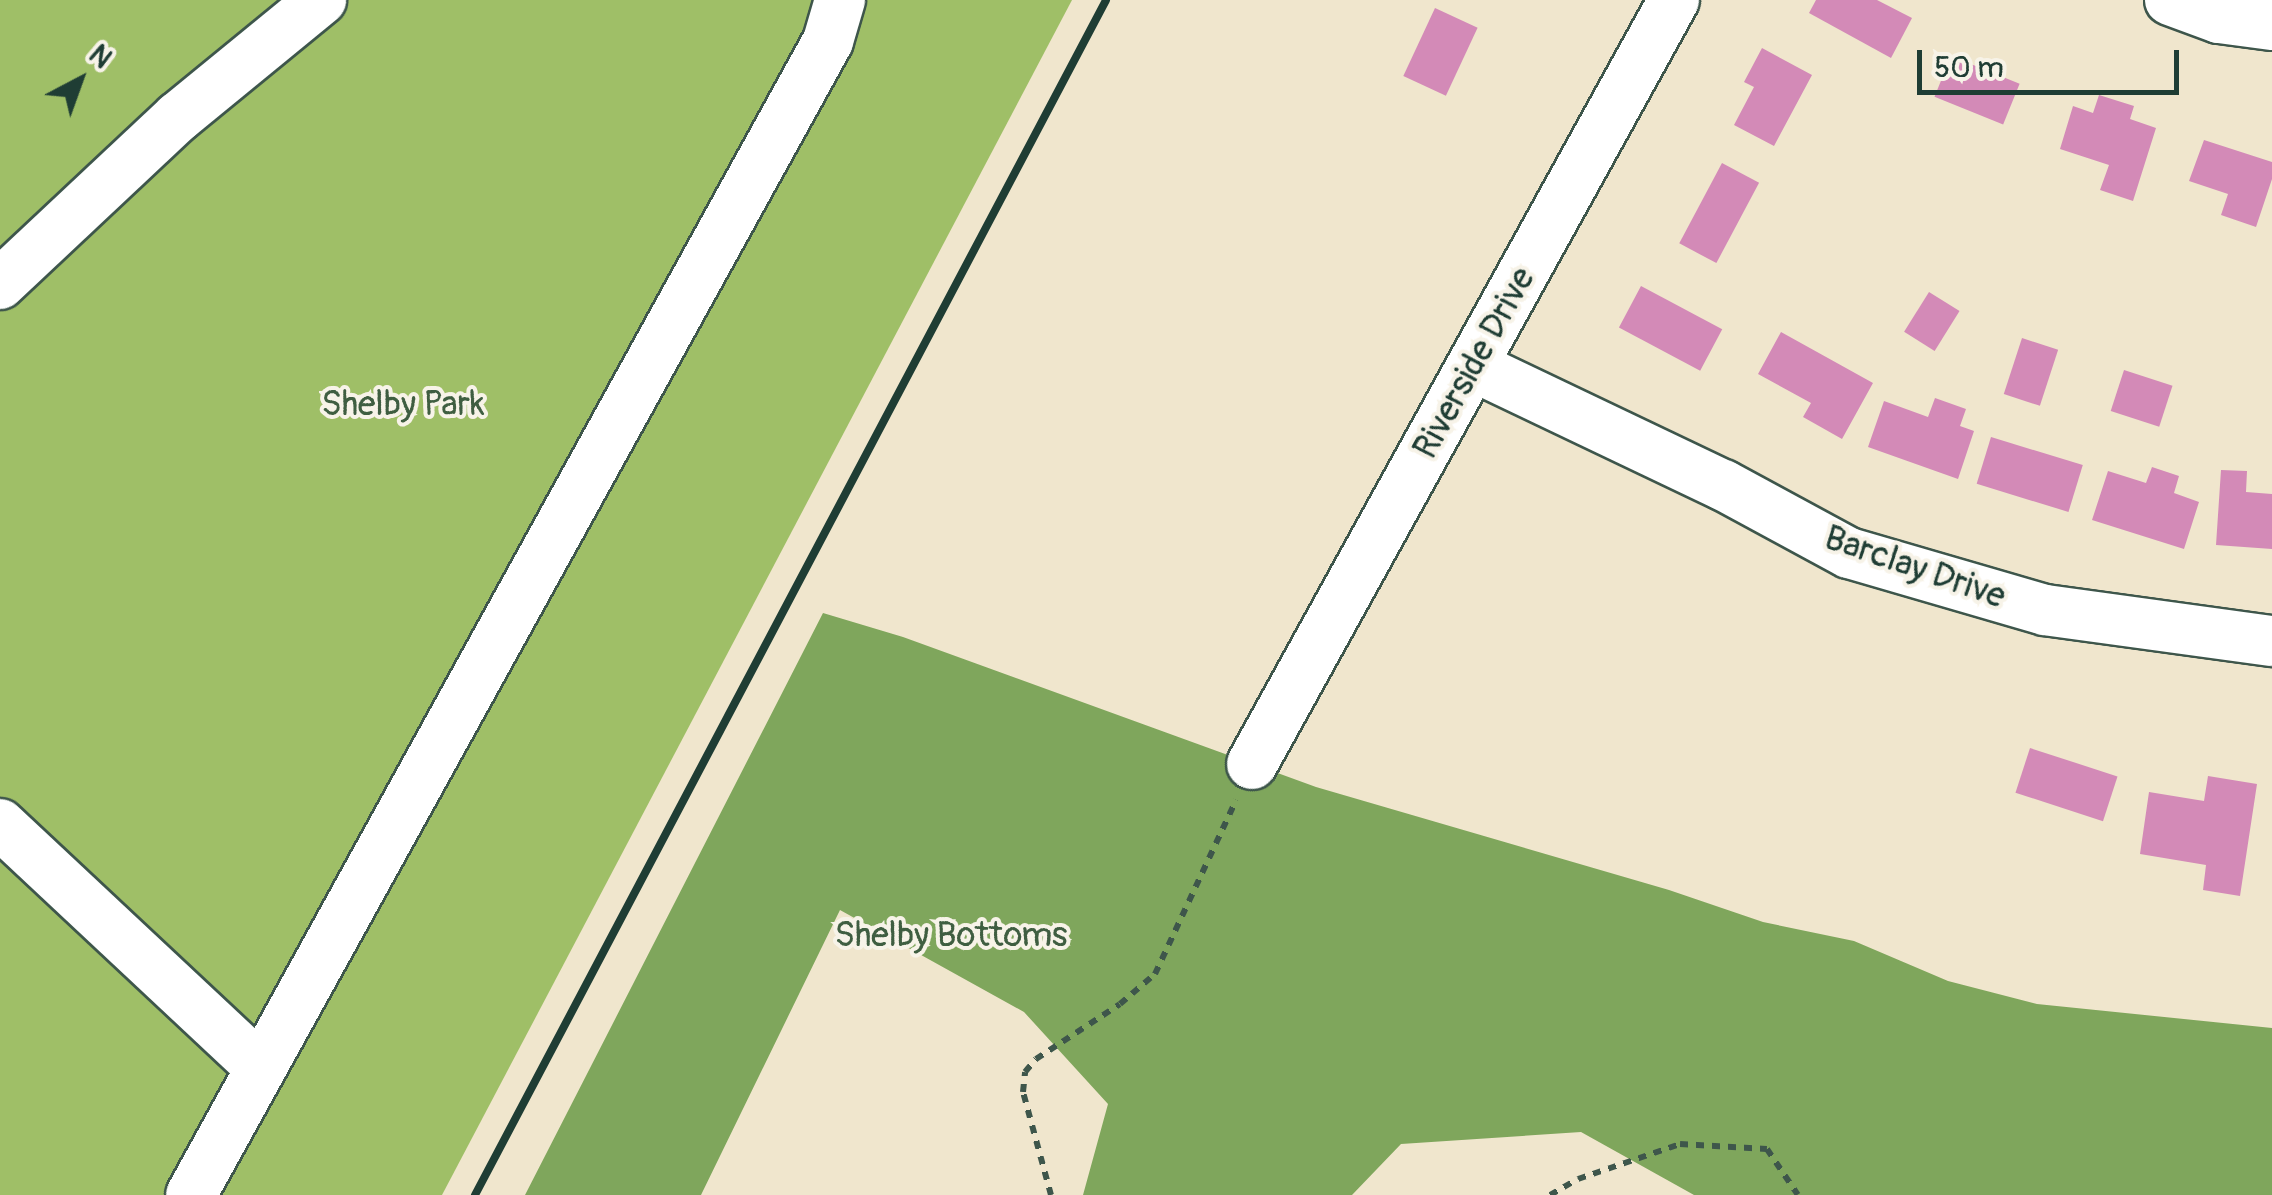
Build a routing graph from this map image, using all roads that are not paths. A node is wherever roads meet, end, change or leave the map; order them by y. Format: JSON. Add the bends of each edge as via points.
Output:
{"nodes":[{"id":1,"x":321,"y":0,"type":"edge"},
{"id":2,"x":840,"y":0,"type":"edge"},
{"id":3,"x":1674,"y":0,"type":"edge"},
{"id":4,"x":2170,"y":0,"type":"edge"},
{"id":5,"x":2272,"y":25,"type":"edge"},
{"id":6,"x":0,"y":284,"type":"edge"},
{"id":7,"x":1473,"y":366,"type":"junction"},
{"id":8,"x":2272,"y":641,"type":"edge"},
{"id":9,"x":1263,"y":746,"type":"road end"},
{"id":10,"x":0,"y":824,"type":"edge"},
{"id":11,"x":261,"y":1068,"type":"junction"},
{"id":12,"x":192,"y":1195,"type":"edge"}],
"edges":[{"from":1,"to":6,"type":"street","via":[[178,116]]},
{"from":2,"to":11,"type":"street","via":[[828,41]]},
{"from":3,"to":7,"type":"street","name":"Riverside Drive"},
{"from":4,"to":5,"type":"street","via":[[2219,18]]},
{"from":7,"to":8,"type":"street","name":"Barclay Drive","via":[[1849,553],[2045,610]]},
{"from":7,"to":9,"type":"street","name":"Riverside Drive"},
{"from":10,"to":11,"type":"street"},
{"from":11,"to":12,"type":"street"}]}
